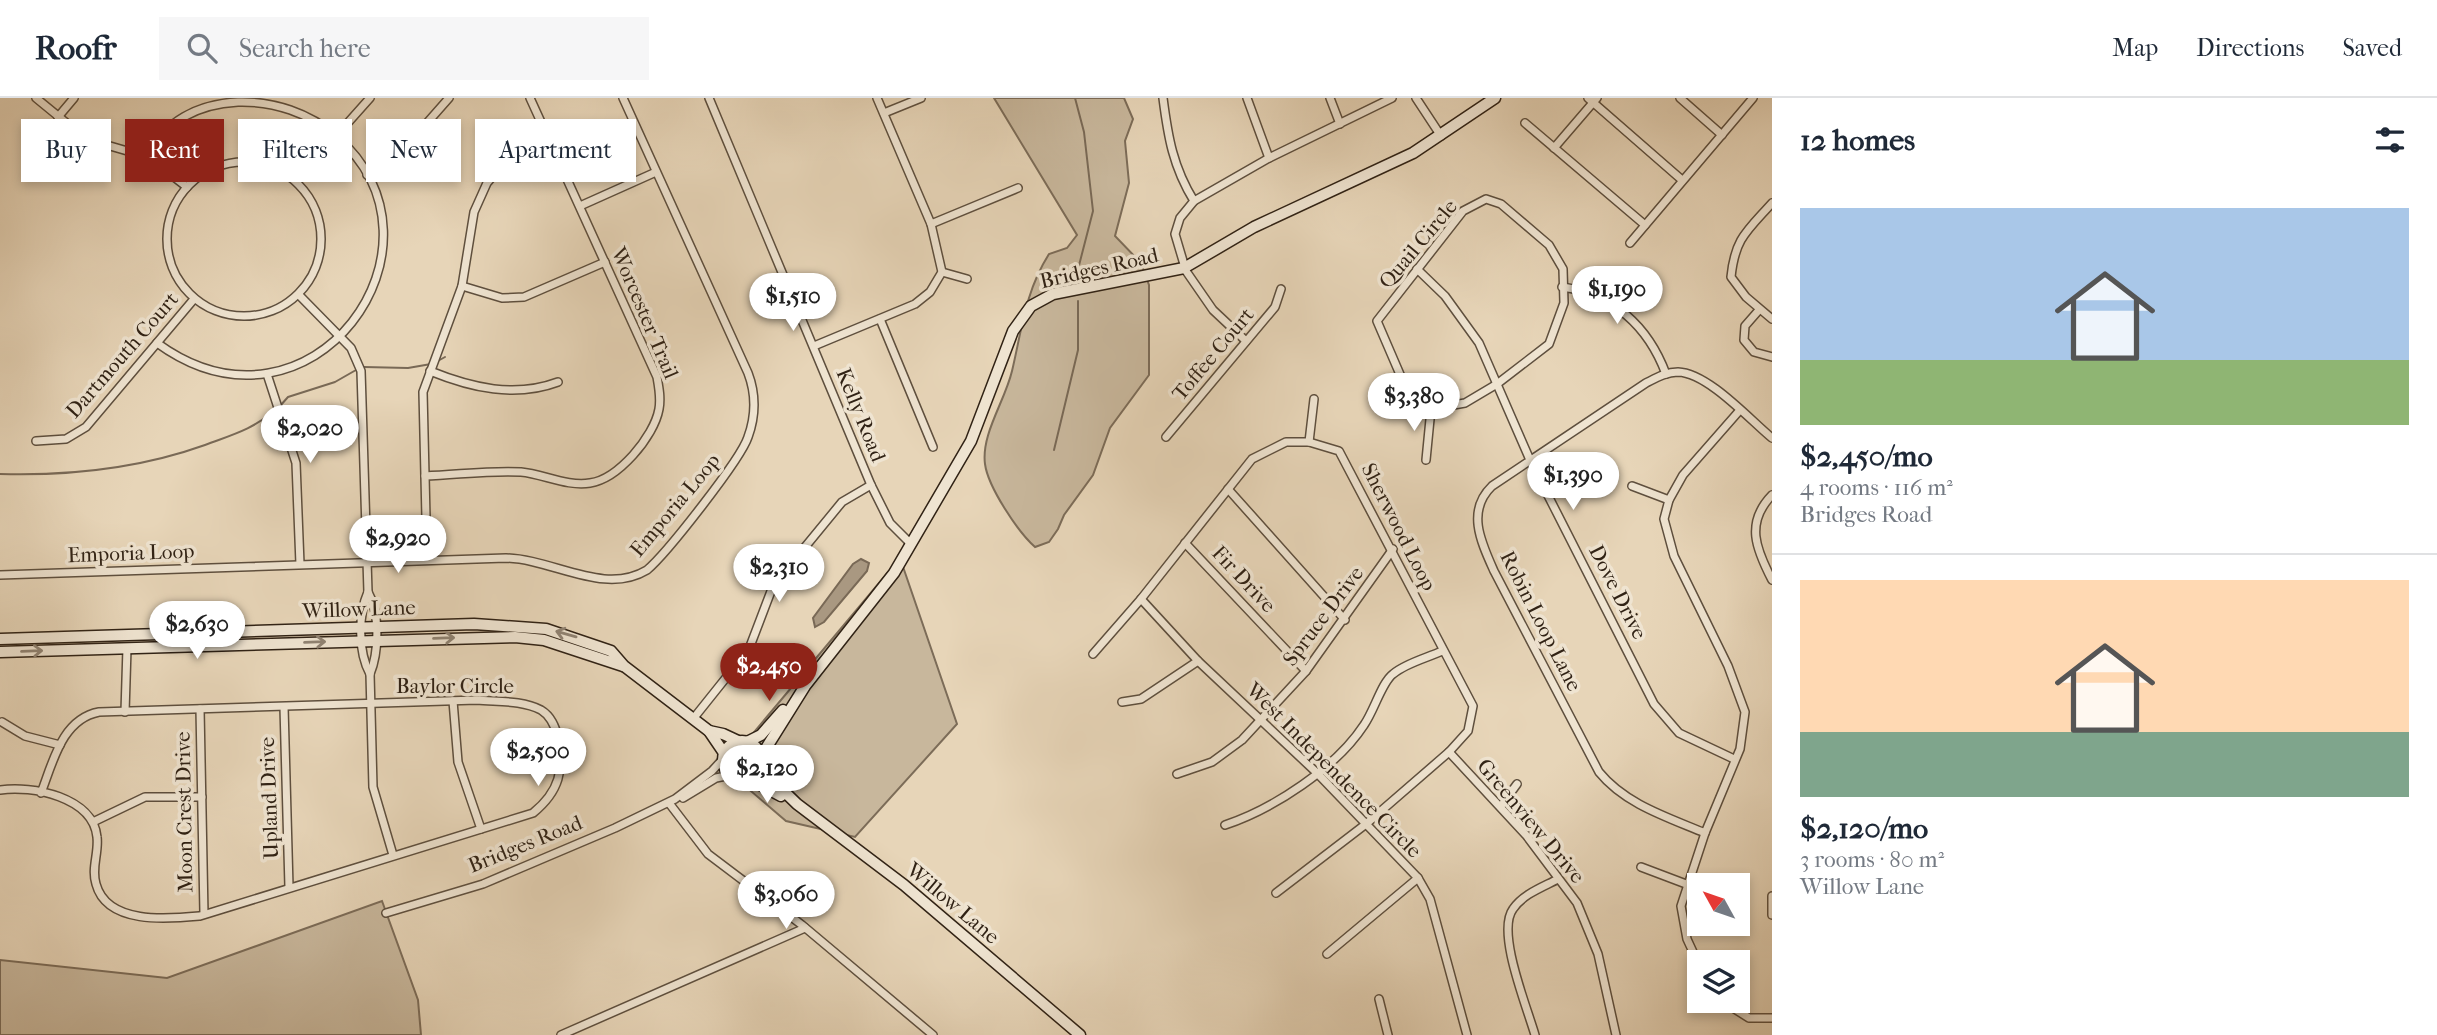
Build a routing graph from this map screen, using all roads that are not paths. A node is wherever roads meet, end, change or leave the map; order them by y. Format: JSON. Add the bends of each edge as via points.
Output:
{"nodes":[{"id":1,"x":36,"y":98,"type":"edge"},
{"id":2,"x":74,"y":98,"type":"edge"},
{"id":3,"x":370,"y":98,"type":"edge"},
{"id":4,"x":449,"y":98,"type":"edge"},
{"id":5,"x":530,"y":98,"type":"edge"},
{"id":6,"x":623,"y":98,"type":"edge"},
{"id":7,"x":709,"y":98,"type":"edge"},
{"id":8,"x":877,"y":98,"type":"edge"},
{"id":9,"x":920,"y":98,"type":"edge"},
{"id":10,"x":1163,"y":98,"type":"edge"},
{"id":11,"x":1247,"y":98,"type":"edge"},
{"id":12,"x":1329,"y":98,"type":"edge"},
{"id":13,"x":1392,"y":98,"type":"edge"},
{"id":14,"x":1416,"y":98,"type":"edge"},
{"id":15,"x":1495,"y":98,"type":"edge"},
{"id":16,"x":1680,"y":98,"type":"edge"},
{"id":17,"x":1754,"y":98,"type":"edge"},
{"id":18,"x":1593,"y":100,"type":"edge"},
{"id":19,"x":884,"y":113,"type":"junction"},
{"id":20,"x":58,"y":117,"type":"junction"},
{"id":21,"x":180,"y":119,"type":"edge"},
{"id":22,"x":312,"y":119,"type":"edge"},
{"id":23,"x":351,"y":119,"type":"edge"},
{"id":24,"x":430,"y":119,"type":"edge"},
{"id":25,"x":540,"y":119,"type":"edge"},
{"id":26,"x":1525,"y":123,"type":"dead end"},
{"id":27,"x":1340,"y":124,"type":"junction"},
{"id":28,"x":1722,"y":135,"type":"junction"},
{"id":29,"x":1441,"y":136,"type":"junction"},
{"id":30,"x":1554,"y":148,"type":"junction"},
{"id":31,"x":125,"y":151,"type":"edge"},
{"id":32,"x":352,"y":156,"type":"edge"},
{"id":33,"x":1269,"y":158,"type":"junction"},
{"id":34,"x":238,"y":164,"type":"edge"},
{"id":35,"x":656,"y":172,"type":"junction"},
{"id":36,"x":366,"y":173,"type":"edge"},
{"id":37,"x":1682,"y":180,"type":"junction"},
{"id":38,"x":180,"y":182,"type":"edge"},
{"id":39,"x":297,"y":182,"type":"edge"},
{"id":40,"x":370,"y":182,"type":"edge"},
{"id":41,"x":488,"y":182,"type":"edge"},
{"id":42,"x":569,"y":182,"type":"edge"},
{"id":43,"x":187,"y":187,"type":"junction"},
{"id":44,"x":1018,"y":188,"type":"dead end"},
{"id":45,"x":1194,"y":201,"type":"junction"},
{"id":46,"x":1772,"y":203,"type":"edge"},
{"id":47,"x":580,"y":206,"type":"junction"},
{"id":48,"x":932,"y":225,"type":"junction"},
{"id":49,"x":1644,"y":225,"type":"junction"},
{"id":50,"x":1630,"y":243,"type":"dead end"},
{"id":51,"x":605,"y":262,"type":"junction"},
{"id":52,"x":1184,"y":268,"type":"junction"},
{"id":53,"x":1417,"y":269,"type":"junction"},
{"id":54,"x":942,"y":272,"type":"junction"},
{"id":55,"x":967,"y":279,"type":"dead end"},
{"id":56,"x":462,"y":286,"type":"junction"},
{"id":57,"x":1562,"y":287,"type":"junction"},
{"id":58,"x":1281,"y":289,"type":"dead end"},
{"id":59,"x":299,"y":295,"type":"junction"},
{"id":60,"x":194,"y":299,"type":"junction"},
{"id":61,"x":1759,"y":310,"type":"junction"},
{"id":62,"x":880,"y":319,"type":"junction"},
{"id":63,"x":1772,"y":319,"type":"edge"},
{"id":64,"x":340,"y":337,"type":"junction"},
{"id":65,"x":1246,"y":341,"type":"junction"},
{"id":66,"x":157,"y":343,"type":"junction"},
{"id":67,"x":814,"y":346,"type":"junction"},
{"id":68,"x":1772,"y":357,"type":"edge"},
{"id":69,"x":430,"y":371,"type":"junction"},
{"id":70,"x":267,"y":374,"type":"junction"},
{"id":71,"x":1665,"y":374,"type":"junction"},
{"id":72,"x":558,"y":382,"type":"dead end"},
{"id":73,"x":1497,"y":384,"type":"junction"},
{"id":74,"x":1314,"y":399,"type":"dead end"},
{"id":75,"x":1431,"y":409,"type":"junction"},
{"id":76,"x":1740,"y":410,"type":"junction"},
{"id":77,"x":1166,"y":438,"type":"dead end"},
{"id":78,"x":1772,"y":438,"type":"edge"},
{"id":79,"x":36,"y":441,"type":"dead end"},
{"id":80,"x":1309,"y":442,"type":"junction"},
{"id":81,"x":933,"y":447,"type":"dead end"},
{"id":82,"x":1426,"y":460,"type":"dead end"},
{"id":83,"x":1530,"y":460,"type":"junction"},
{"id":84,"x":425,"y":476,"type":"junction"},
{"id":85,"x":871,"y":485,"type":"junction"},
{"id":86,"x":1632,"y":486,"type":"dead end"},
{"id":87,"x":1228,"y":489,"type":"junction"},
{"id":88,"x":1772,"y":495,"type":"edge"},
{"id":89,"x":1669,"y":500,"type":"junction"},
{"id":90,"x":1185,"y":543,"type":"junction"},
{"id":91,"x":911,"y":544,"type":"junction"},
{"id":92,"x":1393,"y":549,"type":"junction"},
{"id":93,"x":427,"y":560,"type":"junction"},
{"id":94,"x":367,"y":562,"type":"junction"},
{"id":95,"x":300,"y":564,"type":"junction"},
{"id":96,"x":0,"y":575,"type":"edge"},
{"id":97,"x":1772,"y":580,"type":"edge"},
{"id":98,"x":368,"y":592,"type":"junction"},
{"id":99,"x":1140,"y":599,"type":"junction"},
{"id":100,"x":1345,"y":620,"type":"junction"},
{"id":101,"x":361,"y":628,"type":"junction"},
{"id":102,"x":375,"y":628,"type":"junction"},
{"id":103,"x":0,"y":639,"type":"edge"},
{"id":104,"x":362,"y":641,"type":"junction"},
{"id":105,"x":375,"y":641,"type":"junction"},
{"id":106,"x":127,"y":648,"type":"junction"},
{"id":107,"x":1442,"y":651,"type":"junction"},
{"id":108,"x":0,"y":652,"type":"edge"},
{"id":109,"x":1093,"y":654,"type":"dead end"},
{"id":110,"x":1198,"y":661,"type":"junction"},
{"id":111,"x":624,"y":666,"type":"junction"},
{"id":112,"x":1306,"y":671,"type":"junction"},
{"id":113,"x":370,"y":674,"type":"junction"},
{"id":114,"x":805,"y":686,"type":"junction"},
{"id":115,"x":453,"y":701,"type":"junction"},
{"id":116,"x":1122,"y":702,"type":"dead end"},
{"id":117,"x":370,"y":704,"type":"junction"},
{"id":118,"x":284,"y":707,"type":"junction"},
{"id":119,"x":200,"y":709,"type":"junction"},
{"id":120,"x":125,"y":712,"type":"junction"},
{"id":121,"x":692,"y":719,"type":"junction"},
{"id":122,"x":1259,"y":721,"type":"junction"},
{"id":123,"x":2,"y":722,"type":"dead end"},
{"id":124,"x":709,"y":731,"type":"junction"},
{"id":125,"x":742,"y":741,"type":"junction"},
{"id":126,"x":60,"y":745,"type":"junction"},
{"id":127,"x":1449,"y":752,"type":"junction"},
{"id":128,"x":724,"y":756,"type":"junction"},
{"id":129,"x":1734,"y":759,"type":"junction"},
{"id":130,"x":760,"y":763,"type":"junction"},
{"id":131,"x":1317,"y":773,"type":"junction"},
{"id":132,"x":1177,"y":774,"type":"dead end"},
{"id":133,"x":731,"y":775,"type":"junction"},
{"id":134,"x":747,"y":778,"type":"junction"},
{"id":135,"x":1517,"y":784,"type":"dead end"},
{"id":136,"x":0,"y":790,"type":"edge"},
{"id":137,"x":41,"y":793,"type":"junction"},
{"id":138,"x":202,"y":797,"type":"junction"},
{"id":139,"x":672,"y":801,"type":"junction"},
{"id":140,"x":797,"y":804,"type":"junction"},
{"id":141,"x":1501,"y":806,"type":"junction"},
{"id":142,"x":93,"y":822,"type":"junction"},
{"id":143,"x":1366,"y":824,"type":"junction"},
{"id":144,"x":1225,"y":825,"type":"dead end"},
{"id":145,"x":481,"y":829,"type":"junction"},
{"id":146,"x":1704,"y":833,"type":"junction"},
{"id":147,"x":393,"y":855,"type":"junction"},
{"id":148,"x":1641,"y":867,"type":"dead end"},
{"id":149,"x":1418,"y":878,"type":"junction"},
{"id":150,"x":1558,"y":878,"type":"junction"},
{"id":151,"x":1686,"y":884,"type":"junction"},
{"id":152,"x":289,"y":887,"type":"junction"},
{"id":153,"x":1276,"y":893,"type":"dead end"},
{"id":154,"x":1772,"y":896,"type":"edge"},
{"id":155,"x":386,"y":913,"type":"dead end"},
{"id":156,"x":204,"y":914,"type":"junction"},
{"id":157,"x":1772,"y":915,"type":"edge"},
{"id":158,"x":805,"y":928,"type":"junction"},
{"id":159,"x":1693,"y":950,"type":"edge"},
{"id":160,"x":1327,"y":954,"type":"dead end"},
{"id":161,"x":1379,"y":999,"type":"dead end"},
{"id":162,"x":1741,"y":1013,"type":"edge"},
{"id":163,"x":1772,"y":1018,"type":"edge"},
{"id":164,"x":561,"y":1035,"type":"edge"},
{"id":165,"x":933,"y":1035,"type":"edge"},
{"id":166,"x":1080,"y":1035,"type":"edge"},
{"id":167,"x":1388,"y":1035,"type":"edge"},
{"id":168,"x":1467,"y":1035,"type":"edge"},
{"id":169,"x":1535,"y":1035,"type":"edge"},
{"id":170,"x":1616,"y":1035,"type":"edge"}],
"edges":[{"from":1,"to":20,"type":"street"},
{"from":2,"to":20,"type":"street"},
{"from":3,"to":23,"type":"street"},
{"from":4,"to":24,"type":"street"},
{"from":5,"to":25,"type":"street","name":"Worcester Trail"},
{"from":6,"to":35,"type":"street","name":"Emporia Loop"},
{"from":7,"to":67,"type":"street","name":"Kelly Road"},
{"from":8,"to":19,"type":"street"},
{"from":9,"to":19,"type":"street"},
{"from":10,"to":45,"type":"street","via":[[1169,149]]},
{"from":11,"to":33,"type":"street"},
{"from":12,"to":27,"type":"street"},
{"from":13,"to":27,"type":"street"},
{"from":14,"to":29,"type":"street"},
{"from":15,"to":29,"type":"street","name":"Bridges Road"},
{"from":16,"to":28,"type":"street"},
{"from":17,"to":28,"type":"street"},
{"from":18,"to":30,"type":"street"},
{"from":18,"to":37,"type":"street"},
{"from":19,"to":48,"type":"street"},
{"from":20,"to":31,"type":"street","via":[[94,142]]},
{"from":21,"to":22,"type":"street","via":[[236,102],[289,109]]},
{"from":26,"to":30,"type":"street"},
{"from":27,"to":33,"type":"street"},
{"from":28,"to":37,"type":"street"},
{"from":29,"to":52,"type":"street","name":"Bridges Road","via":[[1254,227]]},
{"from":30,"to":49,"type":"street"},
{"from":32,"to":36,"type":"street"},
{"from":33,"to":45,"type":"street"},
{"from":34,"to":43,"type":"street","via":[[206,172]]},
{"from":35,"to":47,"type":"street"},
{"from":35,"to":93,"type":"street","name":"Emporia Loop","via":[[751,382],[753,419],[741,452],[655,562],[631,578],[604,580],[520,558]]},
{"from":37,"to":49,"type":"street"},
{"from":38,"to":43,"type":"street"},
{"from":39,"to":59,"type":"street","via":[[312,201],[321,225],[321,250],[314,274]]},
{"from":40,"to":64,"type":"street","via":[[381,219],[380,260],[366,303]]},
{"from":41,"to":56,"type":"street","via":[[474,212]]},
{"from":42,"to":47,"type":"street","name":"Worcester Trail"},
{"from":43,"to":60,"type":"street","via":[[167,232],[169,257],[178,280]]},
{"from":44,"to":48,"type":"street"},
{"from":45,"to":52,"type":"street","via":[[1180,218],[1175,234]]},
{"from":46,"to":61,"type":"street","via":[[1734,250],[1731,277]]},
{"from":47,"to":51,"type":"street","name":"Worcester Trail"},
{"from":48,"to":54,"type":"street"},
{"from":49,"to":50,"type":"street"},
{"from":51,"to":56,"type":"street","via":[[524,297],[502,298]]},
{"from":51,"to":84,"type":"street","name":"Worcester Trail","via":[[657,377],[661,397],[652,429],[619,470],[605,480],[586,484],[522,472]]},
{"from":52,"to":65,"type":"street","via":[[1213,310]]},
{"from":52,"to":91,"type":"street","name":"Bridges Road","via":[[1053,294],[1026,311],[1013,331],[977,430]]},
{"from":53,"to":57,"type":"street","name":"Quail Circle","via":[[1463,211],[1486,199],[1501,205],[1549,245],[1563,269]]},
{"from":53,"to":73,"type":"street","name":"Dove Drive","via":[[1468,325]]},
{"from":53,"to":75,"type":"street","name":"Quail Circle","via":[[1377,321],[1411,400]]},
{"from":54,"to":55,"type":"street"},
{"from":54,"to":62,"type":"street","via":[[930,292],[915,304]]},
{"from":56,"to":69,"type":"street"},
{"from":57,"to":71,"type":"street","via":[[1599,295],[1634,321],[1650,340]]},
{"from":57,"to":73,"type":"street","name":"Quail Circle","via":[[1564,303],[1549,344]]},
{"from":58,"to":65,"type":"street","name":"Toffee Court","via":[[1275,307]]},
{"from":59,"to":60,"type":"street","via":[[258,316],[236,317],[213,311]]},
{"from":59,"to":64,"type":"street"},
{"from":60,"to":66,"type":"street","name":"Dartmouth Court"},
{"from":61,"to":63,"type":"street"},
{"from":61,"to":68,"type":"street","via":[[1745,326],[1744,340],[1751,350]]},
{"from":62,"to":67,"type":"street"},
{"from":62,"to":81,"type":"street"},
{"from":64,"to":70,"type":"street","via":[[304,362]]},
{"from":64,"to":94,"type":"street","via":[[354,353],[361,371]]},
{"from":65,"to":77,"type":"street","name":"Toffee Court"},
{"from":66,"to":70,"type":"street","via":[[174,356],[207,369],[236,375]]},
{"from":66,"to":79,"type":"street","name":"Dartmouth Court","via":[[86,427],[66,439]]},
{"from":67,"to":85,"type":"street","name":"Kelly Road"},
{"from":69,"to":72,"type":"street","via":[[483,389],[540,388]]},
{"from":69,"to":84,"type":"street","via":[[423,392]]},
{"from":70,"to":95,"type":"street","via":[[296,463]]},
{"from":71,"to":76,"type":"street","via":[[1698,378]]},
{"from":71,"to":83,"type":"street","name":"Robin Loop Lane"},
{"from":73,"to":75,"type":"street","name":"Quail Circle","via":[[1465,403]]},
{"from":73,"to":83,"type":"street","name":"Dove Drive"},
{"from":74,"to":80,"type":"street"},
{"from":75,"to":82,"type":"street"},
{"from":76,"to":78,"type":"street"},
{"from":76,"to":89,"type":"street","via":[[1683,475]]},
{"from":80,"to":87,"type":"street","name":"Sherwood Loop","via":[[1286,442],[1252,458]]},
{"from":80,"to":92,"type":"street","name":"Sherwood Loop","via":[[1339,451]]},
{"from":83,"to":129,"type":"street","name":"Dove Drive","via":[[1654,705],[1679,733]]},
{"from":83,"to":146,"type":"street","name":"Robin Loop Lane","via":[[1492,485],[1479,505],[1480,540],[1494,571],[1599,772],[1626,797]]},
{"from":84,"to":93,"type":"street"},
{"from":85,"to":91,"type":"street","name":"Kelly Road","via":[[890,523]]},
{"from":85,"to":121,"type":"street","via":[[842,502],[773,586],[749,649]]},
{"from":86,"to":89,"type":"street"},
{"from":87,"to":90,"type":"street","name":"Sherwood Loop"},
{"from":87,"to":100,"type":"street"},
{"from":88,"to":97,"type":"street","via":[[1754,528]]},
{"from":89,"to":129,"type":"street","via":[[1664,526],[1674,556],[1743,700],[1745,725]]},
{"from":90,"to":99,"type":"street","name":"Sherwood Loop"},
{"from":90,"to":112,"type":"street","name":"Fir Drive"},
{"from":91,"to":114,"type":"street","name":"Bridges Road","via":[[869,608]]},
{"from":92,"to":100,"type":"street","name":"Spruce Drive"},
{"from":92,"to":107,"type":"street","name":"Sherwood Loop"},
{"from":93,"to":94,"type":"street","name":"Emporia Loop"},
{"from":94,"to":95,"type":"street","name":"Emporia Loop"},
{"from":94,"to":98,"type":"street"},
{"from":95,"to":96,"type":"street","name":"Emporia Loop"},
{"from":98,"to":101,"type":"street"},
{"from":98,"to":102,"type":"street"},
{"from":99,"to":109,"type":"street","name":"Sherwood Loop"},
{"from":99,"to":110,"type":"street","name":"West Independence Circle"},
{"from":100,"to":112,"type":"street","name":"Spruce Drive"},
{"from":101,"to":102,"type":"street","name":"Willow Lane"},
{"from":101,"to":103,"type":"street","name":"Willow Lane"},
{"from":101,"to":104,"type":"street"},
{"from":102,"to":105,"type":"street"},
{"from":111,"to":102,"type":"street","name":"Willow Lane","one_way":true,"via":[[611,651],[546,629],[474,624]]},
{"from":104,"to":105,"type":"street","name":"Willow Lane"},
{"from":106,"to":104,"type":"street","name":"Willow Lane","one_way":true},
{"from":104,"to":113,"type":"street"},
{"from":105,"to":111,"type":"street","name":"Willow Lane","one_way":true,"via":[[515,637],[556,644]]},
{"from":105,"to":113,"type":"street","via":[[376,661]]},
{"from":108,"to":106,"type":"street","name":"Willow Lane","one_way":true},
{"from":106,"to":120,"type":"street"},
{"from":107,"to":127,"type":"street","name":"Sherwood Loop","via":[[1473,706],[1468,731]]},
{"from":107,"to":131,"type":"street","via":[[1394,673],[1363,727]]},
{"from":110,"to":116,"type":"street","via":[[1141,699]]},
{"from":110,"to":122,"type":"street","name":"West Independence Circle"},
{"from":111,"to":121,"type":"street","name":"Willow Lane"},
{"from":112,"to":122,"type":"street","name":"Spruce Drive"},
{"from":113,"to":117,"type":"street"},
{"from":114,"to":125,"type":"street","name":"Bridges Road","via":[[761,735]]},
{"from":114,"to":130,"type":"street","name":"Bridges Road"},
{"from":115,"to":117,"type":"street","name":"Baylor Circle"},
{"from":115,"to":145,"type":"street","via":[[458,762]]},
{"from":115,"to":145,"type":"street","name":"Baylor Circle","via":[[525,704],[544,712],[556,727],[562,760],[556,788],[533,813]]},
{"from":117,"to":118,"type":"street","name":"Baylor Circle"},
{"from":117,"to":147,"type":"street","via":[[373,787]]},
{"from":118,"to":119,"type":"street","name":"Baylor Circle"},
{"from":118,"to":152,"type":"street","name":"Upland Drive"},
{"from":119,"to":120,"type":"street","name":"Baylor Circle"},
{"from":119,"to":138,"type":"street","name":"Moon Crest Drive"},
{"from":120,"to":126,"type":"street","name":"Baylor Circle","via":[[84,715]]},
{"from":121,"to":124,"type":"street","name":"Willow Lane"},
{"from":122,"to":131,"type":"street","name":"West Independence Circle"},
{"from":122,"to":132,"type":"street","name":"Spruce Drive","via":[[1212,762]]},
{"from":123,"to":126,"type":"street","via":[[25,736]]},
{"from":124,"to":125,"type":"street","name":"Willow Lane"},
{"from":124,"to":128,"type":"street","name":"Willow Lane"},
{"from":125,"to":128,"type":"street","via":[[729,746]]},
{"from":125,"to":130,"type":"street","via":[[757,749]]},
{"from":126,"to":137,"type":"street","name":"Baylor Circle"},
{"from":127,"to":141,"type":"street","name":"Greenview Drive"},
{"from":127,"to":143,"type":"street","name":"Sherwood Loop"},
{"from":128,"to":133,"type":"street","via":[[724,768]]},
{"from":128,"to":139,"type":"street","name":"Bridges Road"},
{"from":129,"to":146,"type":"street"},
{"from":130,"to":134,"type":"street"},
{"from":130,"to":140,"type":"street","name":"Willow Lane"},
{"from":131,"to":143,"type":"street","name":"West Independence Circle"},
{"from":131,"to":144,"type":"street","via":[[1265,808]]},
{"from":133,"to":134,"type":"street"},
{"from":133,"to":139,"type":"street","name":"Bridges Road"},
{"from":134,"to":140,"type":"street","name":"Willow Lane"},
{"from":135,"to":141,"type":"street"},
{"from":136,"to":137,"type":"street"},
{"from":137,"to":142,"type":"street","via":[[80,807]]},
{"from":138,"to":142,"type":"street","via":[[145,797]]},
{"from":138,"to":156,"type":"street","name":"Moon Crest Drive"},
{"from":139,"to":155,"type":"street","name":"Bridges Road","via":[[483,884]]},
{"from":139,"to":158,"type":"street","via":[[708,855]]},
{"from":140,"to":166,"type":"street","name":"Willow Lane","via":[[902,884]]},
{"from":141,"to":150,"type":"street","name":"Greenview Drive"},
{"from":142,"to":156,"type":"street","name":"Baylor Circle","via":[[96,884],[107,903],[148,916]]},
{"from":143,"to":149,"type":"street","name":"West Independence Circle"},
{"from":143,"to":153,"type":"street","name":"Sherwood Loop"},
{"from":145,"to":147,"type":"street","name":"Baylor Circle"},
{"from":146,"to":151,"type":"street"},
{"from":147,"to":152,"type":"street","name":"Baylor Circle"},
{"from":148,"to":151,"type":"street"},
{"from":149,"to":160,"type":"street"},
{"from":149,"to":168,"type":"street","name":"West Independence Circle","via":[[1430,899]]},
{"from":150,"to":169,"type":"street","via":[[1513,908],[1507,926]]},
{"from":150,"to":170,"type":"street","name":"Greenview Drive","via":[[1584,917],[1598,954]]},
{"from":151,"to":159,"type":"street","via":[[1681,906]]},
{"from":152,"to":156,"type":"street","name":"Baylor Circle"},
{"from":154,"to":157,"type":"street"},
{"from":158,"to":164,"type":"street"},
{"from":158,"to":165,"type":"street"},
{"from":161,"to":167,"type":"street"},
{"from":162,"to":163,"type":"street","via":[[1749,1018]]}]}
